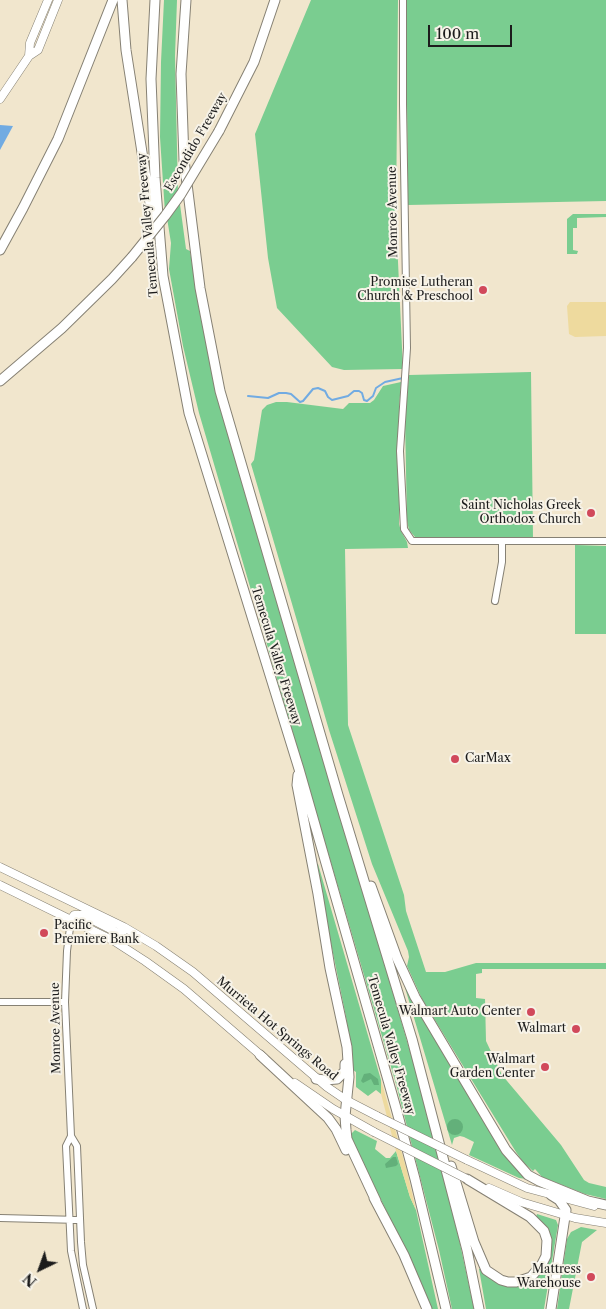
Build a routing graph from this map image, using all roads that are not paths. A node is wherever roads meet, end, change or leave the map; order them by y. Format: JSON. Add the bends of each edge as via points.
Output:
{"nodes":[{"id":1,"x":48,"y":0,"type":"edge"},
{"id":2,"x":53,"y":0,"type":"edge"},
{"id":3,"x":58,"y":0,"type":"edge"},
{"id":4,"x":113,"y":0,"type":"edge"},
{"id":5,"x":122,"y":0,"type":"edge"},
{"id":6,"x":155,"y":0,"type":"edge"},
{"id":7,"x":186,"y":0,"type":"edge"},
{"id":8,"x":275,"y":0,"type":"edge"},
{"id":9,"x":403,"y":0,"type":"edge"},
{"id":10,"x":44,"y":36,"type":"junction"},
{"id":11,"x":29,"y":56,"type":"junction"},
{"id":12,"x":0,"y":99,"type":"edge"},
{"id":13,"x":0,"y":250,"type":"edge"},
{"id":14,"x":163,"y":276,"type":"junction"},
{"id":15,"x":2,"y":380,"type":"edge"},
{"id":16,"x":606,"y":541,"type":"edge"},
{"id":17,"x":502,"y":542,"type":"junction"},
{"id":18,"x":495,"y":601,"type":"dead end"},
{"id":19,"x":298,"y":769,"type":"junction"},
{"id":20,"x":338,"y":795,"type":"junction"},
{"id":21,"x":0,"y":867,"type":"edge"},
{"id":22,"x":0,"y":885,"type":"edge"},
{"id":23,"x":71,"y":920,"type":"junction"},
{"id":24,"x":127,"y":929,"type":"junction"},
{"id":25,"x":0,"y":1002,"type":"edge"},
{"id":26,"x":65,"y":1002,"type":"junction"},
{"id":27,"x":412,"y":1039,"type":"junction"},
{"id":28,"x":346,"y":1047,"type":"junction"},
{"id":29,"x":260,"y":1055,"type":"junction"},
{"id":30,"x":316,"y":1078,"type":"junction"},
{"id":31,"x":346,"y":1100,"type":"junction"},
{"id":32,"x":345,"y":1116,"type":"junction"},
{"id":33,"x":71,"y":1136,"type":"junction"},
{"id":34,"x":466,"y":1179,"type":"junction"},
{"id":35,"x":551,"y":1195,"type":"junction"},
{"id":36,"x":376,"y":1201,"type":"junction"},
{"id":37,"x":606,"y":1206,"type":"edge"},
{"id":38,"x":566,"y":1216,"type":"junction"},
{"id":39,"x":0,"y":1218,"type":"edge"},
{"id":40,"x":69,"y":1219,"type":"junction"},
{"id":41,"x":80,"y":1220,"type":"junction"},
{"id":42,"x":606,"y":1223,"type":"edge"},
{"id":43,"x":83,"y":1309,"type":"edge"},
{"id":44,"x":93,"y":1309,"type":"edge"},
{"id":45,"x":427,"y":1309,"type":"edge"},
{"id":46,"x":446,"y":1309,"type":"edge"},
{"id":47,"x":479,"y":1309,"type":"edge"},
{"id":48,"x":550,"y":1309,"type":"edge"}],
"edges":[{"from":1,"to":11,"type":"main road","via":[[30,44]]},
{"from":2,"to":10,"type":"main road","via":[[43,27]]},
{"from":3,"to":10,"type":"main road"},
{"from":4,"to":13,"type":"highway","via":[[58,139]]},
{"from":5,"to":14,"type":"highway","via":[[126,50]]},
{"from":6,"to":14,"type":"highway","name":"Temecula Valley Freeway","via":[[151,79]]},
{"from":7,"to":20,"type":"highway","name":"Temecula Valley Freeway","via":[[181,74],[184,160],[202,297],[220,391]]},
{"from":8,"to":15,"type":"highway","name":"Escondido Freeway","bridge":true,"via":[[254,62],[219,131],[181,194],[112,279]]},
{"from":9,"to":17,"type":"street","name":"Monroe Avenue","via":[[407,348],[400,452],[404,529],[412,541]]},
{"from":10,"to":11,"type":"main road","via":[[38,50]]},
{"from":11,"to":12,"type":"main road"},
{"from":14,"to":19,"type":"highway","name":"Temecula Valley Freeway","via":[[189,413]]},
{"from":16,"to":17,"type":"street"},
{"from":17,"to":18,"type":"street"},
{"from":19,"to":28,"type":"highway","via":[[297,785]]},
{"from":19,"to":46,"type":"highway","name":"Temecula Valley Freeway","via":[[399,1117]]},
{"from":20,"to":27,"type":"highway","name":"Temecula Valley Freeway"},
{"from":20,"to":37,"type":"highway","via":[[415,997],[506,1150],[528,1175]]},
{"from":21,"to":24,"type":"main road","name":"Murrieta Hot Springs Road"},
{"from":22,"to":23,"type":"main road"},
{"from":23,"to":24,"type":"main road","via":[[74,916],[83,915],[118,933]]},
{"from":23,"to":26,"type":"street","name":"Monroe Avenue"},
{"from":23,"to":29,"type":"main road","via":[[114,941],[184,989]]},
{"from":24,"to":30,"type":"main road","name":"Murrieta Hot Springs Road","via":[[193,972]]},
{"from":25,"to":26,"type":"street"},
{"from":26,"to":33,"type":"street","name":"Monroe Avenue"},
{"from":27,"to":34,"type":"highway","via":[[474,1242],[486,1270],[501,1280],[516,1282],[531,1277],[546,1256],[544,1231],[530,1217]]},
{"from":27,"to":47,"type":"highway","name":"Temecula Valley Freeway","via":[[467,1250]]},
{"from":28,"to":30,"type":"highway","via":[[345,1071],[331,1080]]},
{"from":28,"to":31,"type":"highway","via":[[349,1077]]},
{"from":29,"to":32,"type":"main road","via":[[315,1098]]},
{"from":29,"to":36,"type":"highway","via":[[328,1118]]},
{"from":30,"to":31,"type":"main road","name":"Murrieta Hot Springs Road"},
{"from":31,"to":32,"type":"highway"},
{"from":31,"to":35,"type":"main road","name":"Murrieta Hot Springs Road","bridge":true,"via":[[466,1160],[527,1188]]},
{"from":32,"to":34,"type":"main road","bridge":true},
{"from":32,"to":36,"type":"highway","via":[[347,1139]]},
{"from":33,"to":40,"type":"street","name":"Monroe Avenue","via":[[66,1146]]},
{"from":33,"to":41,"type":"street","name":"Monroe Avenue","via":[[77,1146]]},
{"from":34,"to":38,"type":"main road"},
{"from":35,"to":37,"type":"main road","name":"Murrieta Hot Springs Road","via":[[578,1203]]},
{"from":35,"to":38,"type":"highway","via":[[564,1205]]},
{"from":36,"to":45,"type":"highway"},
{"from":38,"to":42,"type":"main road"},
{"from":38,"to":48,"type":"highway"},
{"from":39,"to":40,"type":"street"},
{"from":40,"to":41,"type":"street"},
{"from":40,"to":43,"type":"street","name":"Monroe Avenue","via":[[71,1251]]},
{"from":41,"to":44,"type":"street","name":"Monroe Avenue","via":[[83,1264]]}]}
